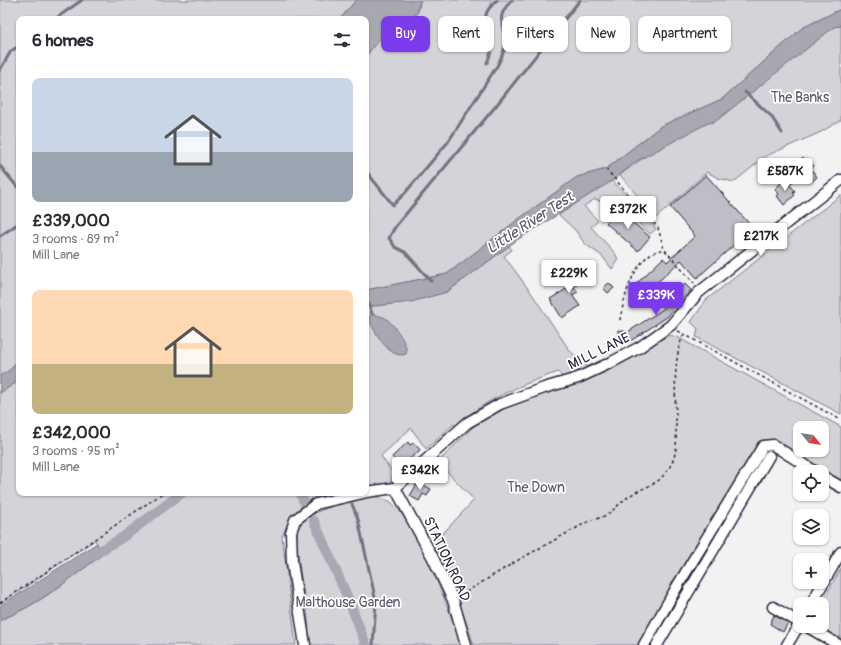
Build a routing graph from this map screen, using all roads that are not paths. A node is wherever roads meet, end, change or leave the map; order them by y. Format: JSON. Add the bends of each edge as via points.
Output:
{"nodes":[{"id":1,"x":841,"y":180,"type":"edge"},
{"id":2,"x":769,"y":456,"type":"dead end"},
{"id":3,"x":805,"y":465,"type":"edge"},
{"id":4,"x":829,"y":480,"type":"edge"},
{"id":5,"x":394,"y":488,"type":"junction"},
{"id":6,"x":841,"y":488,"type":"edge"},
{"id":7,"x":369,"y":492,"type":"edge"},
{"id":8,"x":350,"y":496,"type":"edge"},
{"id":9,"x":841,"y":552,"type":"edge"},
{"id":10,"x":815,"y":597,"type":"edge"},
{"id":11,"x":773,"y":607,"type":"dead end"},
{"id":12,"x":793,"y":619,"type":"edge"},
{"id":13,"x":794,"y":633,"type":"edge"},
{"id":14,"x":817,"y":633,"type":"edge"},
{"id":15,"x":835,"y":644,"type":"edge"},
{"id":16,"x":305,"y":645,"type":"edge"},
{"id":17,"x":466,"y":645,"type":"edge"},
{"id":18,"x":644,"y":645,"type":"edge"},
{"id":19,"x":658,"y":645,"type":"edge"},
{"id":20,"x":787,"y":645,"type":"edge"}],
"edges":[{"from":1,"to":5,"type":"street","name":"MILL LANE","via":[[698,293],[671,324],[640,347],[578,378],[500,404],[468,423]]},
{"from":2,"to":19,"type":"street"},
{"from":3,"to":18,"type":"street","via":[[773,445],[763,446]]},
{"from":4,"to":6,"type":"street"},
{"from":5,"to":7,"type":"street"},
{"from":5,"to":17,"type":"street","name":"STATION ROAD","via":[[453,600]]},
{"from":8,"to":16,"type":"street","via":[[316,504],[295,520],[291,532],[292,562]]},
{"from":9,"to":10,"type":"street"},
{"from":11,"to":12,"type":"street"},
{"from":13,"to":20,"type":"street"},
{"from":14,"to":15,"type":"street"}]}
